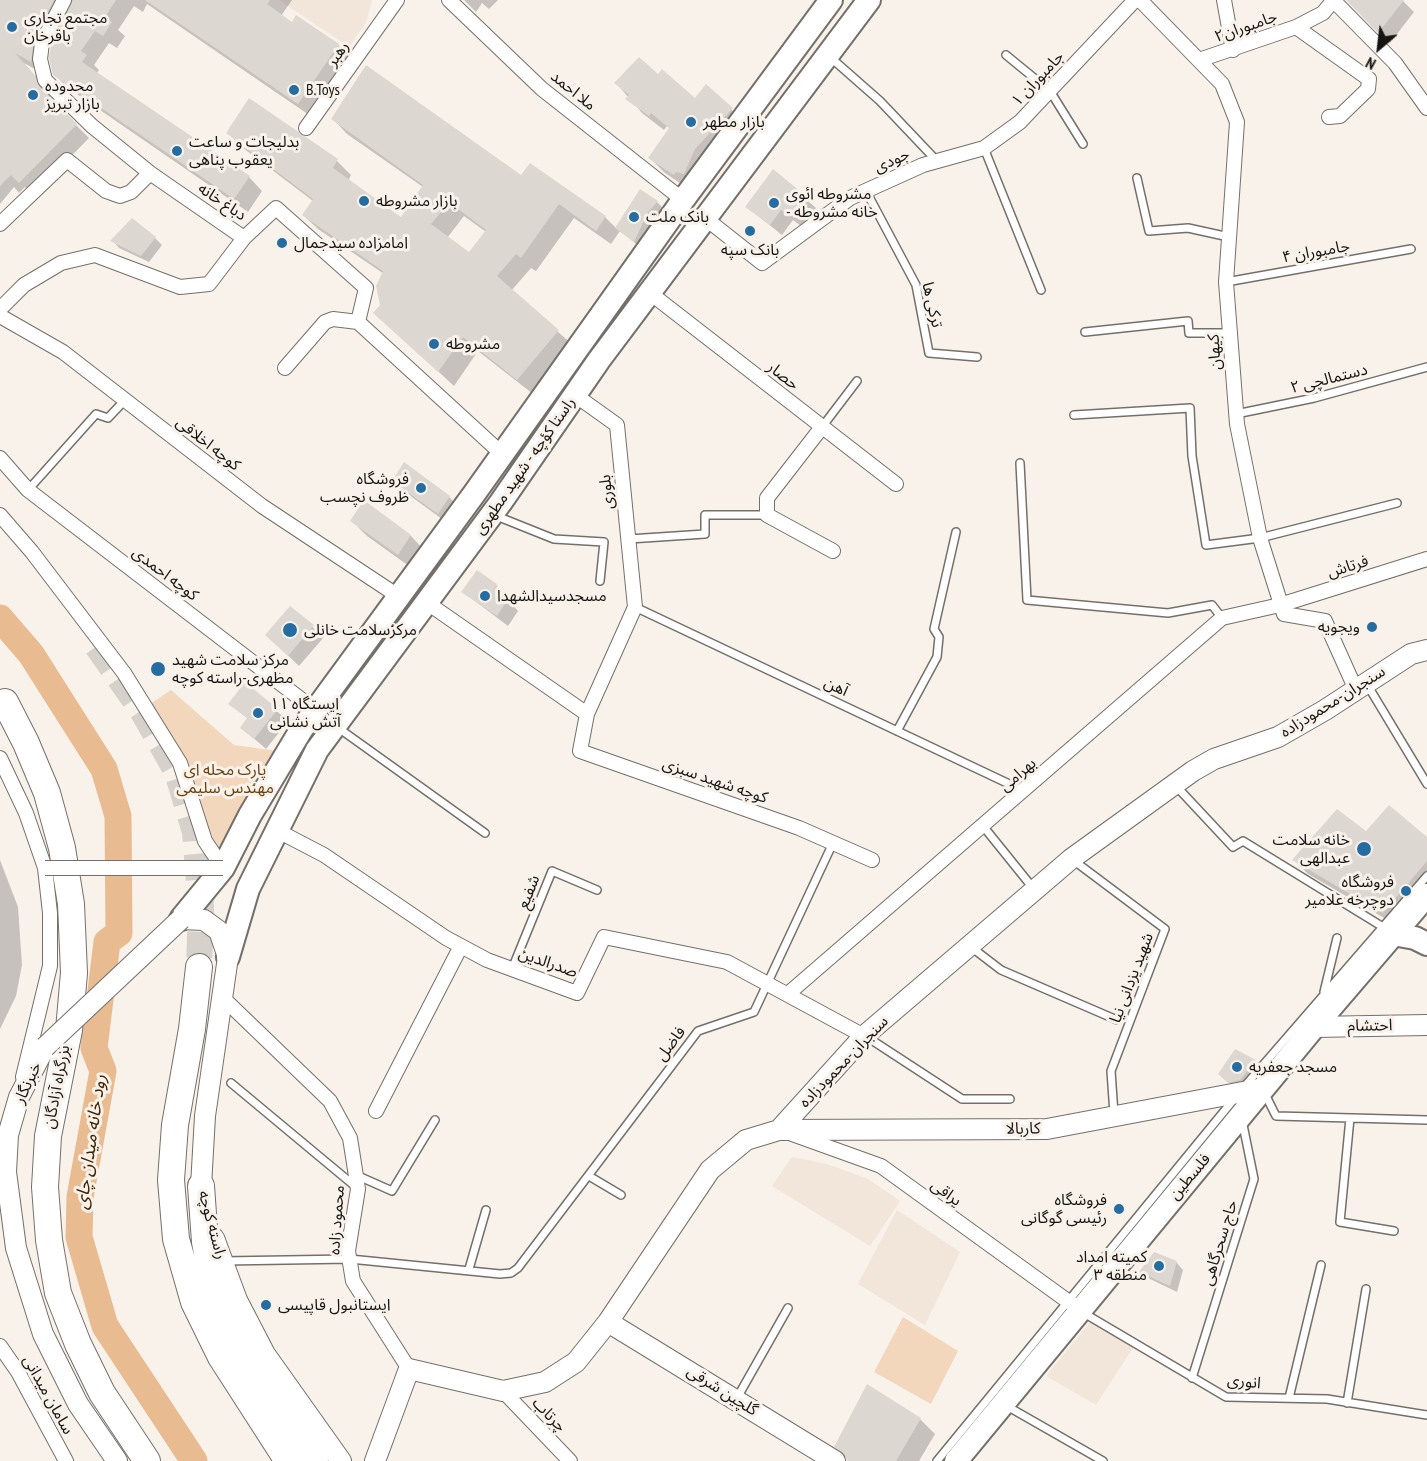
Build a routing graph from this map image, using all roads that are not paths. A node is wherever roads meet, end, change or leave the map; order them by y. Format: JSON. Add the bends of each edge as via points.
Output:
{"nodes":[{"id":1,"x":63,"y":0,"type":"edge"},
{"id":2,"x":398,"y":0,"type":"edge"},
{"id":3,"x":449,"y":0,"type":"edge"},
{"id":4,"x":831,"y":0,"type":"edge"},
{"id":5,"x":869,"y":0,"type":"edge"},
{"id":6,"x":1136,"y":0,"type":"edge"},
{"id":7,"x":1140,"y":0,"type":"edge"},
{"id":8,"x":1224,"y":0,"type":"edge"},
{"id":9,"x":1332,"y":1,"type":"edge"},
{"id":10,"x":1296,"y":27,"type":"junction"},
{"id":11,"x":1233,"y":50,"type":"junction"},
{"id":12,"x":1006,"y":55,"type":"dead end"},
{"id":13,"x":828,"y":56,"type":"junction"},
{"id":14,"x":1198,"y":60,"type":"junction"},
{"id":15,"x":1050,"y":91,"type":"junction"},
{"id":16,"x":1427,"y":108,"type":"edge"},
{"id":17,"x":1329,"y":117,"type":"dead end"},
{"id":18,"x":306,"y":128,"type":"dead end"},
{"id":19,"x":1083,"y":144,"type":"dead end"},
{"id":20,"x":984,"y":148,"type":"junction"},
{"id":21,"x":943,"y":158,"type":"junction"},
{"id":22,"x":150,"y":173,"type":"junction"},
{"id":23,"x":1137,"y":178,"type":"dead end"},
{"id":24,"x":866,"y":191,"type":"junction"},
{"id":25,"x":682,"y":200,"type":"junction"},
{"id":26,"x":705,"y":218,"type":"junction"},
{"id":27,"x":0,"y":224,"type":"edge"},
{"id":28,"x":1229,"y":237,"type":"junction"},
{"id":29,"x":244,"y":238,"type":"junction"},
{"id":30,"x":1411,"y":249,"type":"dead end"},
{"id":31,"x":1226,"y":282,"type":"junction"},
{"id":32,"x":1041,"y":290,"type":"dead end"},
{"id":33,"x":650,"y":293,"type":"junction"},
{"id":34,"x":0,"y":309,"type":"edge"},
{"id":35,"x":0,"y":316,"type":"edge"},
{"id":36,"x":358,"y":322,"type":"junction"},
{"id":37,"x":1085,"y":332,"type":"dead end"},
{"id":38,"x":1230,"y":333,"type":"junction"},
{"id":39,"x":977,"y":357,"type":"dead end"},
{"id":40,"x":1427,"y":367,"type":"edge"},
{"id":41,"x":285,"y":368,"type":"dead end"},
{"id":42,"x":857,"y":381,"type":"dead end"},
{"id":43,"x":575,"y":395,"type":"junction"},
{"id":44,"x":125,"y":400,"type":"junction"},
{"id":45,"x":1236,"y":414,"type":"junction"},
{"id":46,"x":1074,"y":415,"type":"dead end"},
{"id":47,"x":822,"y":427,"type":"junction"},
{"id":48,"x":501,"y":453,"type":"junction"},
{"id":49,"x":0,"y":458,"type":"edge"},
{"id":50,"x":1020,"y":463,"type":"dead end"},
{"id":51,"x":896,"y":484,"type":"dead end"},
{"id":52,"x":28,"y":490,"type":"junction"},
{"id":53,"x":1397,"y":503,"type":"dead end"},
{"id":54,"x":492,"y":514,"type":"junction"},
{"id":55,"x":0,"y":515,"type":"edge"},
{"id":56,"x":767,"y":515,"type":"junction"},
{"id":57,"x":956,"y":532,"type":"dead end"},
{"id":58,"x":629,"y":538,"type":"junction"},
{"id":59,"x":1260,"y":538,"type":"junction"},
{"id":60,"x":833,"y":551,"type":"dead end"},
{"id":61,"x":1427,"y":559,"type":"edge"},
{"id":62,"x":600,"y":581,"type":"dead end"},
{"id":63,"x":398,"y":596,"type":"junction"},
{"id":64,"x":426,"y":602,"type":"junction"},
{"id":65,"x":1280,"y":605,"type":"junction"},
{"id":66,"x":635,"y":607,"type":"junction"},
{"id":67,"x":1222,"y":618,"type":"junction"},
{"id":68,"x":1427,"y":650,"type":"edge"},
{"id":69,"x":1361,"y":686,"type":"junction"},
{"id":70,"x":5,"y":702,"type":"dead end"},
{"id":71,"x":315,"y":710,"type":"junction"},
{"id":72,"x":587,"y":714,"type":"junction"},
{"id":73,"x":335,"y":725,"type":"junction"},
{"id":74,"x":301,"y":730,"type":"junction"},
{"id":75,"x":897,"y":731,"type":"junction"},
{"id":76,"x":321,"y":744,"type":"junction"},
{"id":77,"x":0,"y":758,"type":"edge"},
{"id":78,"x":1174,"y":784,"type":"junction"},
{"id":79,"x":1427,"y":784,"type":"edge"},
{"id":80,"x":1024,"y":791,"type":"junction"},
{"id":81,"x":250,"y":815,"type":"junction"},
{"id":82,"x":983,"y":826,"type":"junction"},
{"id":83,"x":276,"y":830,"type":"junction"},
{"id":84,"x":484,"y":833,"type":"dead end"},
{"id":85,"x":832,"y":844,"type":"junction"},
{"id":86,"x":1071,"y":859,"type":"junction"},
{"id":87,"x":872,"y":860,"type":"dead end"},
{"id":88,"x":45,"y":868,"type":"junction"},
{"id":89,"x":223,"y":868,"type":"junction"},
{"id":90,"x":1427,"y":876,"type":"edge"},
{"id":91,"x":251,"y":881,"type":"junction"},
{"id":92,"x":597,"y":890,"type":"dead end"},
{"id":93,"x":1035,"y":890,"type":"junction"},
{"id":94,"x":1426,"y":901,"type":"edge"},
{"id":95,"x":181,"y":919,"type":"junction"},
{"id":96,"x":1388,"y":931,"type":"junction"},
{"id":97,"x":1337,"y":938,"type":"dead end"},
{"id":98,"x":1427,"y":944,"type":"edge"},
{"id":99,"x":461,"y":946,"type":"junction"},
{"id":100,"x":970,"y":947,"type":"junction"},
{"id":101,"x":228,"y":957,"type":"junction"},
{"id":102,"x":199,"y":967,"type":"tunnel mouth"},
{"id":103,"x":512,"y":969,"type":"junction"},
{"id":104,"x":767,"y":983,"type":"junction"},
{"id":105,"x":789,"y":993,"type":"junction"},
{"id":106,"x":224,"y":999,"type":"junction"},
{"id":107,"x":1327,"y":1002,"type":"junction"},
{"id":108,"x":1117,"y":1020,"type":"dead end"},
{"id":109,"x":1427,"y":1025,"type":"edge"},
{"id":110,"x":1314,"y":1027,"type":"junction"},
{"id":111,"x":864,"y":1036,"type":"junction"},
{"id":112,"x":231,"y":1083,"type":"dead end"},
{"id":113,"x":1263,"y":1089,"type":"junction"},
{"id":114,"x":19,"y":1097,"type":"junction"},
{"id":115,"x":1010,"y":1099,"type":"dead end"},
{"id":116,"x":1240,"y":1104,"type":"junction"},
{"id":117,"x":376,"y":1111,"type":"dead end"},
{"id":118,"x":1114,"y":1116,"type":"junction"},
{"id":119,"x":1350,"y":1118,"type":"junction"},
{"id":120,"x":435,"y":1120,"type":"dead end"},
{"id":121,"x":1427,"y":1120,"type":"edge"},
{"id":122,"x":779,"y":1130,"type":"junction"},
{"id":123,"x":3,"y":1176,"type":"edge"},
{"id":124,"x":589,"y":1176,"type":"junction"},
{"id":125,"x":357,"y":1182,"type":"junction"},
{"id":126,"x":201,"y":1186,"type":"junction"},
{"id":127,"x":621,"y":1195,"type":"dead end"},
{"id":128,"x":486,"y":1210,"type":"dead end"},
{"id":129,"x":1394,"y":1231,"type":"dead end"},
{"id":130,"x":350,"y":1259,"type":"junction"},
{"id":131,"x":221,"y":1261,"type":"junction"},
{"id":132,"x":1321,"y":1264,"type":"dead end"},
{"id":133,"x":469,"y":1269,"type":"junction"},
{"id":134,"x":1366,"y":1289,"type":"dead end"},
{"id":135,"x":1073,"y":1306,"type":"junction"},
{"id":136,"x":788,"y":1308,"type":"dead end"},
{"id":137,"x":609,"y":1322,"type":"junction"},
{"id":138,"x":0,"y":1346,"type":"edge"},
{"id":139,"x":409,"y":1370,"type":"junction"},
{"id":140,"x":1192,"y":1378,"type":"junction"},
{"id":141,"x":503,"y":1391,"type":"junction"},
{"id":142,"x":1289,"y":1398,"type":"junction"},
{"id":143,"x":736,"y":1400,"type":"junction"},
{"id":144,"x":1347,"y":1403,"type":"junction"},
{"id":145,"x":1003,"y":1404,"type":"junction"},
{"id":146,"x":1427,"y":1414,"type":"edge"},
{"id":147,"x":66,"y":1461,"type":"edge"},
{"id":148,"x":117,"y":1461,"type":"edge"},
{"id":149,"x":147,"y":1461,"type":"edge"},
{"id":150,"x":288,"y":1461,"type":"edge"},
{"id":151,"x":315,"y":1461,"type":"edge"},
{"id":152,"x":341,"y":1461,"type":"edge"},
{"id":153,"x":375,"y":1461,"type":"edge"},
{"id":154,"x":570,"y":1461,"type":"edge"},
{"id":155,"x":835,"y":1461,"type":"edge"},
{"id":156,"x":937,"y":1461,"type":"edge"},
{"id":157,"x":956,"y":1461,"type":"edge"},
{"id":158,"x":1102,"y":1461,"type":"edge"}],
"edges":[{"from":1,"to":22,"type":"street","name":"دباغ خانه","via":[[42,43],[40,59],[45,80],[92,126]]},
{"from":2,"to":18,"type":"street","name":"رهبر"},
{"from":3,"to":25,"type":"street","name":"ملا احمد","via":[[542,88]]},
{"from":4,"to":25,"type":"main road","name":"راستا کؤچه - شهید مطهری"},
{"from":5,"to":13,"type":"main road","name":"راستا کؤچه - شهید مطهری"},
{"from":6,"to":15,"type":"street","name":"جامبوران ۱"},
{"from":7,"to":14,"type":"street","name":"کیهان"},
{"from":8,"to":11,"type":"street"},
{"from":9,"to":10,"type":"street","name":"جامبوران۲","via":[[1323,13]]},
{"from":9,"to":16,"type":"street","via":[[1395,63]]},
{"from":10,"to":11,"type":"street","name":"جامبوران۲"},
{"from":10,"to":17,"type":"street","via":[[1369,79],[1368,89],[1340,116]]},
{"from":11,"to":14,"type":"street","name":"جامبوران۲"},
{"from":12,"to":15,"type":"lane"},
{"from":13,"to":21,"type":"lane"},
{"from":13,"to":26,"type":"main road","name":"راستا کؤچه - شهید مطهری"},
{"from":14,"to":28,"type":"street","name":"کیهان","via":[[1222,84],[1237,122]]},
{"from":15,"to":19,"type":"lane"},
{"from":15,"to":20,"type":"street","name":"جامبوران ۱","via":[[1020,122]]},
{"from":20,"to":21,"type":"street","name":"جامبوران ۱"},
{"from":20,"to":32,"type":"lane"},
{"from":21,"to":24,"type":"street","name":"جودی"},
{"from":22,"to":27,"type":"street","via":[[131,192],[120,196],[106,191],[67,160]]},
{"from":22,"to":29,"type":"street","name":"دباغ خانه"},
{"from":23,"to":28,"type":"lane","via":[[1149,231],[1188,228]]},
{"from":24,"to":26,"type":"street","name":"جودی","via":[[850,198],[762,263]]},
{"from":24,"to":39,"type":"lane","name":"ترکی ها","via":[[916,285],[929,353]]},
{"from":25,"to":26,"type":"main road"},
{"from":25,"to":48,"type":"main road","name":"راستا کؤچه - شهید مطهری"},
{"from":26,"to":33,"type":"main road","name":"راستا کؤچه - شهید مطهری"},
{"from":28,"to":31,"type":"street","name":"کیهان"},
{"from":29,"to":34,"type":"street","via":[[209,285],[180,287],[95,255],[61,263],[24,285]]},
{"from":29,"to":36,"type":"street","name":"دباغ خانه","via":[[276,208],[366,288]]},
{"from":30,"to":31,"type":"lane","name":"جامبوران ۴"},
{"from":31,"to":38,"type":"street","name":"کیهان"},
{"from":33,"to":43,"type":"main road","name":"راستا کؤچه - شهید مطهری"},
{"from":33,"to":47,"type":"street","name":"حصار"},
{"from":35,"to":44,"type":"street","name":"کوچه اخلاقی","via":[[63,352]]},
{"from":36,"to":41,"type":"street","via":[[325,322]]},
{"from":36,"to":48,"type":"street"},
{"from":37,"to":38,"type":"lane","via":[[1188,321],[1189,333]]},
{"from":38,"to":45,"type":"street","name":"کیهان"},
{"from":40,"to":45,"type":"lane","name":"دستمالچی ۲","via":[[1314,398]]},
{"from":42,"to":47,"type":"lane"},
{"from":43,"to":54,"type":"main road","name":"راستا کؤچه - شهید مطهری"},
{"from":43,"to":58,"type":"street","name":"بلوری","via":[[617,425]]},
{"from":44,"to":52,"type":"lane","via":[[108,418],[96,414]]},
{"from":44,"to":63,"type":"street","name":"کوچه اخلاقی","via":[[262,506]]},
{"from":45,"to":59,"type":"street","name":"کیهان"},
{"from":46,"to":59,"type":"lane","via":[[1190,408],[1192,456],[1206,545]]},
{"from":47,"to":51,"type":"street","name":"حصار"},
{"from":47,"to":56,"type":"street","via":[[767,498]]},
{"from":48,"to":63,"type":"main road","name":"راستا کؤچه - شهید مطهری"},
{"from":49,"to":52,"type":"street","name":"کوچه احمدی"},
{"from":50,"to":67,"type":"lane","via":[[1027,600],[1168,614],[1212,605]]},
{"from":52,"to":71,"type":"street","name":"کوچه احمدی"},
{"from":53,"to":59,"type":"lane"},
{"from":54,"to":62,"type":"lane","via":[[554,539],[604,542]]},
{"from":54,"to":64,"type":"main road","name":"راستا کؤچه - شهید مطهری"},
{"from":55,"to":89,"type":"street","via":[[124,673],[180,763],[205,841]]},
{"from":56,"to":58,"type":"lane","via":[[705,515],[705,534]]},
{"from":56,"to":60,"type":"street"},
{"from":57,"to":75,"type":"lane","via":[[934,629],[939,638],[937,657]]},
{"from":58,"to":66,"type":"street","name":"بلوری"},
{"from":59,"to":65,"type":"street","name":"کیهان"},
{"from":61,"to":65,"type":"street","name":"فرتاش"},
{"from":63,"to":71,"type":"main road","name":"راستا کؤچه - شهید مطهری"},
{"from":64,"to":72,"type":"street"},
{"from":64,"to":73,"type":"main road","name":"راستا کؤچه - شهید مطهری"},
{"from":65,"to":67,"type":"street","name":"بهرامی"},
{"from":65,"to":69,"type":"street","via":[[1284,614],[1325,621]]},
{"from":66,"to":72,"type":"street","name":"کوچه شهید سبزی"},
{"from":66,"to":75,"type":"lane","name":"آهن"},
{"from":67,"to":80,"type":"street","name":"بهرامی"},
{"from":68,"to":69,"type":"street","name":"سنجران-محمودزاده","via":[[1411,654]]},
{"from":69,"to":78,"type":"street","name":"سنجران-محمودزاده","via":[[1278,737],[1214,759]]},
{"from":69,"to":79,"type":"lane"},
{"from":70,"to":149,"type":"highway","name":"بزرگراه آزادگان","via":[[47,793],[62,848],[71,904],[74,973],[69,1030],[48,1136],[45,1187],[58,1293],[102,1393]]},
{"from":71,"to":74,"type":"main road","name":"راستا کؤچه - شهید مطهری"},
{"from":72,"to":85,"type":"street","name":"کوچه شهید سبزی","via":[[580,751],[799,828]]},
{"from":73,"to":76,"type":"main road","name":"راستا کؤچه - شهید مطهری"},
{"from":73,"to":84,"type":"lane"},
{"from":74,"to":76,"type":"main road"},
{"from":74,"to":81,"type":"main road","name":"راستا کؤچه - شهید مطهری"},
{"from":75,"to":80,"type":"lane","name":"آهن"},
{"from":76,"to":83,"type":"main road","name":"راستا کؤچه - شهید مطهری"},
{"from":77,"to":88,"type":"street","via":[[26,813]]},
{"from":78,"to":86,"type":"street","name":"سنجران-محمودزاده"},
{"from":78,"to":96,"type":"lane","via":[[1233,847],[1243,841]]},
{"from":80,"to":82,"type":"street","name":"بهرامی"},
{"from":81,"to":83,"type":"main road"},
{"from":81,"to":89,"type":"main road","name":"راستا کؤچه - شهید مطهری"},
{"from":82,"to":93,"type":"lane"},
{"from":82,"to":105,"type":"street","name":"بهرامی"},
{"from":83,"to":91,"type":"main road","name":"راستا کؤچه - شهید مطهری"},
{"from":83,"to":99,"type":"street","name":"صدرالدین","via":[[324,855]]},
{"from":85,"to":87,"type":"street","name":"کوچه شهید سبزی"},
{"from":85,"to":104,"type":"lane","name":"فاضل"},
{"from":86,"to":93,"type":"street","name":"سنجران-محمودزاده"},
{"from":86,"to":118,"type":"lane","name":"شهید یزدانی نیا","via":[[1165,929],[1111,1071]]},
{"from":88,"to":89,"type":"street","bridge":true},
{"from":88,"to":114,"type":"street","via":[[50,966]]},
{"from":89,"to":91,"type":"main road","via":[[225,883],[230,888],[240,889]]},
{"from":89,"to":95,"type":"main road","name":"راستا کؤچه - شهید مطهری"},
{"from":90,"to":96,"type":"lane"},
{"from":91,"to":101,"type":"main road","name":"راستا کؤچه - شهید مطهری"},
{"from":92,"to":103,"type":"lane","name":"شفیع","via":[[552,871]]},
{"from":93,"to":100,"type":"street","name":"سنجران-محمودزاده"},
{"from":94,"to":96,"type":"main road","name":"فلسطین"},
{"from":95,"to":101,"type":"street","via":[[204,920],[219,931]]},
{"from":95,"to":114,"type":"street","name":"خبرنگار","bridge":true,"via":[[45,1047]]},
{"from":96,"to":98,"type":"main road"},
{"from":96,"to":107,"type":"main road","name":"فلسطین"},
{"from":97,"to":107,"type":"lane"},
{"from":99,"to":103,"type":"street","name":"صدرالدین"},
{"from":99,"to":117,"type":"street"},
{"from":100,"to":108,"type":"lane","via":[[1001,970]]},
{"from":100,"to":111,"type":"street","name":"سنجران-محمودزاده"},
{"from":101,"to":106,"type":"street","name":"راسته کوچه"},
{"from":102,"to":150,"type":"highway","via":[[175,1125],[171,1180],[176,1239],[194,1302],[221,1357]]},
{"from":103,"to":104,"type":"street","name":"صدرالدین","via":[[577,993],[604,937],[728,962]]},
{"from":104,"to":105,"type":"street","name":"صدرالدین"},
{"from":104,"to":124,"type":"lane","name":"فاضل","via":[[754,1012],[698,1031]]},
{"from":105,"to":111,"type":"street","name":"صدرالدین"},
{"from":106,"to":125,"type":"street","name":"محمود زاده","via":[[330,1101],[350,1138]]},
{"from":106,"to":126,"type":"street","name":"راسته کوچه","via":[[205,1116]]},
{"from":107,"to":110,"type":"main road","name":"فلسطین"},
{"from":107,"to":116,"type":"lane"},
{"from":109,"to":110,"type":"street","name":"احتشام"},
{"from":110,"to":113,"type":"main road","name":"فلسطین"},
{"from":111,"to":115,"type":"lane","via":[[962,1098]]},
{"from":111,"to":122,"type":"street","name":"سنجران-محمودزاده"},
{"from":112,"to":125,"type":"lane"},
{"from":113,"to":116,"type":"main road","name":"فلسطین"},
{"from":113,"to":119,"type":"lane","via":[[1276,1116]]},
{"from":114,"to":123,"type":"street","name":"خبرنگار","via":[[8,1136]]},
{"from":116,"to":118,"type":"street","name":"کاربالا"},
{"from":116,"to":135,"type":"main road","name":"فلسطین"},
{"from":116,"to":140,"type":"lane","name":"حاج سحرگاهی","via":[[1254,1179]]},
{"from":118,"to":122,"type":"street","name":"کاربالا","via":[[1047,1129]]},
{"from":119,"to":121,"type":"lane"},
{"from":119,"to":129,"type":"lane","via":[[1340,1222]]},
{"from":120,"to":125,"type":"lane","via":[[392,1191]]},
{"from":122,"to":135,"type":"street","name":"یراقی","via":[[881,1166]]},
{"from":122,"to":137,"type":"street","via":[[746,1140],[710,1170]]},
{"from":123,"to":148,"type":"street","name":"خبرنگار","via":[[16,1248],[43,1334],[78,1404]]},
{"from":124,"to":127,"type":"lane"},
{"from":124,"to":133,"type":"lane","name":"فاضل","via":[[518,1268],[500,1274]]},
{"from":125,"to":130,"type":"street","name":"محمود زاده"},
{"from":126,"to":131,"type":"street","name":"راسته کوچه"},
{"from":126,"to":151,"type":"highway","via":[[211,1275],[228,1324],[254,1373]]},
{"from":128,"to":133,"type":"lane"},
{"from":130,"to":131,"type":"lane"},
{"from":130,"to":133,"type":"lane"},
{"from":130,"to":139,"type":"street","name":"محمود زاده","via":[[353,1281]]},
{"from":131,"to":152,"type":"street","name":"راسته کوچه","via":[[265,1354]]},
{"from":132,"to":142,"type":"lane"},
{"from":134,"to":144,"type":"lane"},
{"from":135,"to":140,"type":"lane","name":"انوری"},
{"from":135,"to":145,"type":"main road","name":"فلسطین"},
{"from":135,"to":156,"type":"lane"},
{"from":136,"to":143,"type":"lane"},
{"from":137,"to":141,"type":"street","via":[[576,1362],[545,1382]]},
{"from":137,"to":143,"type":"street","name":"گلچین شرقی"},
{"from":138,"to":147,"type":"street","name":"سامان میدانی"},
{"from":139,"to":141,"type":"street"},
{"from":139,"to":153,"type":"street"},
{"from":140,"to":142,"type":"lane","name":"انوری","via":[[1226,1397]]},
{"from":141,"to":154,"type":"street","name":"چرتاب"},
{"from":142,"to":144,"type":"lane","name":"انوری"},
{"from":143,"to":155,"type":"street","name":"گلچین شرقی"},
{"from":144,"to":146,"type":"lane","name":"انوری"},
{"from":145,"to":157,"type":"main road","name":"فلسطین"},
{"from":145,"to":158,"type":"lane"}]}
